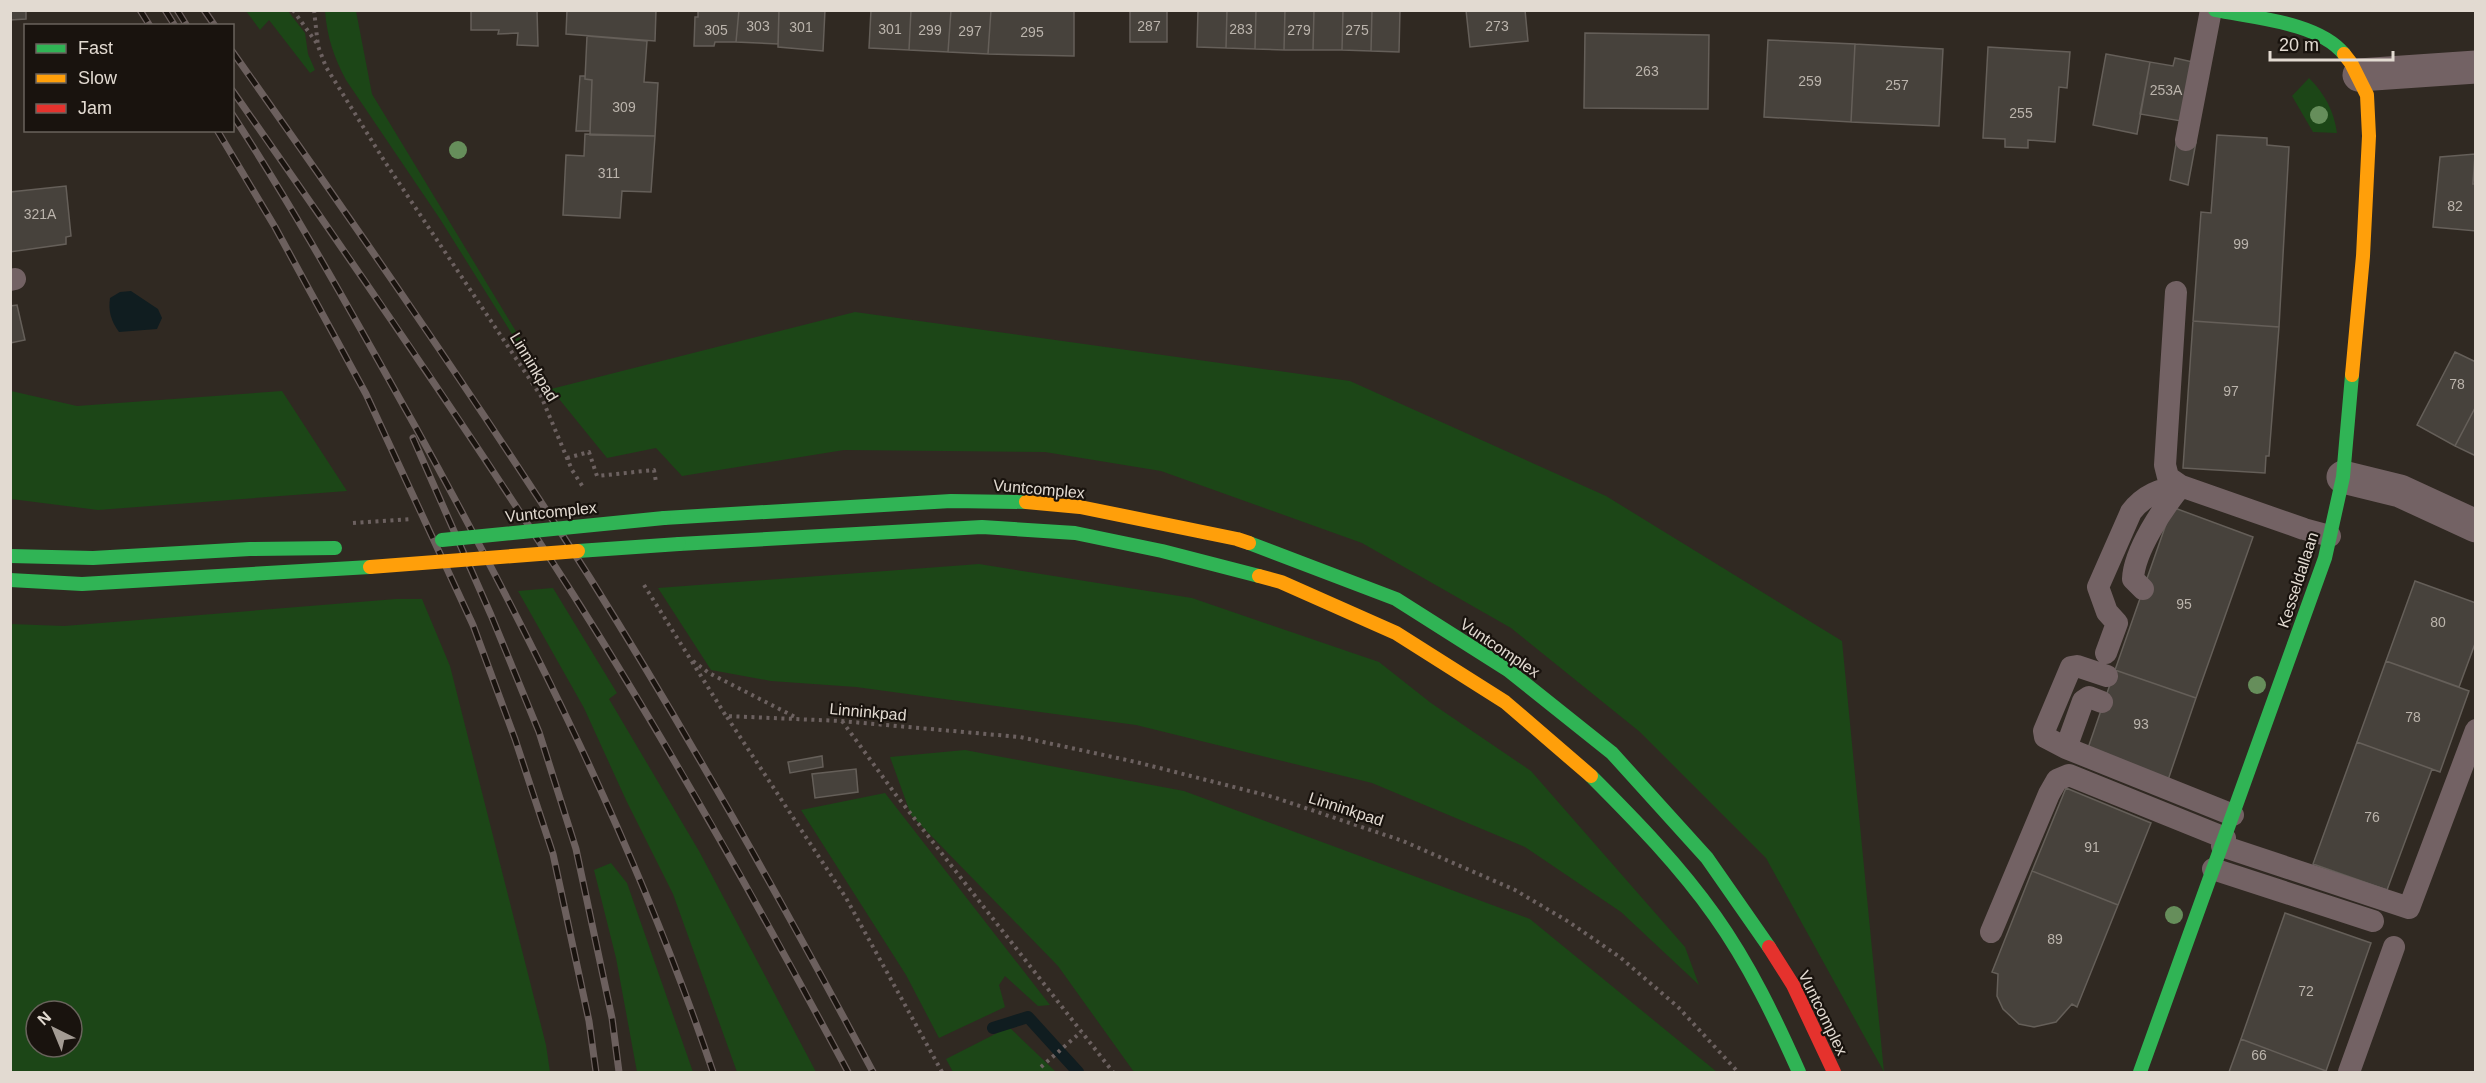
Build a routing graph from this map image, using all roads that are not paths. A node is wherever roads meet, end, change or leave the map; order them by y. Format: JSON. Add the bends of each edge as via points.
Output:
{"nodes":[{"id":1,"x":2213,"y":10,"type":"edge"},
{"id":2,"x":2475,"y":67,"type":"edge"},
{"id":3,"x":2359,"y":75,"type":"junction"},
{"id":4,"x":2186,"y":140,"type":"dead end"},
{"id":5,"x":2176,"y":292,"type":"dead end"},
{"id":6,"x":2343,"y":477,"type":"junction"},
{"id":7,"x":2181,"y":486,"type":"junction"},
{"id":8,"x":2475,"y":526,"type":"edge"},
{"id":9,"x":2330,"y":536,"type":"junction"},
{"id":10,"x":433,"y":541,"type":"dead end"},
{"id":11,"x":352,"y":548,"type":"dead end"},
{"id":12,"x":10,"y":556,"type":"edge"},
{"id":13,"x":10,"y":580,"type":"edge"},
{"id":14,"x":2143,"y":589,"type":"dead end"},
{"id":15,"x":2106,"y":652,"type":"dead end"},
{"id":16,"x":2107,"y":676,"type":"dead end"},
{"id":17,"x":2102,"y":702,"type":"dead end"},
{"id":18,"x":2475,"y":730,"type":"edge"},
{"id":19,"x":2066,"y":748,"type":"junction"},
{"id":20,"x":2232,"y":815,"type":"junction"},
{"id":21,"x":2223,"y":842,"type":"junction"},
{"id":22,"x":2214,"y":869,"type":"junction"},
{"id":23,"x":2373,"y":921,"type":"dead end"},
{"id":24,"x":1991,"y":932,"type":"dead end"},
{"id":25,"x":2394,"y":947,"type":"dead end"},
{"id":26,"x":1799,"y":1072,"type":"edge"},
{"id":27,"x":1834,"y":1072,"type":"edge"},
{"id":28,"x":2140,"y":1072,"type":"edge"},
{"id":29,"x":2349,"y":1072,"type":"edge"}],
"edges":[{"from":1,"to":3,"type":"street","via":[[2308,29],[2339,48]]},
{"from":1,"to":4,"type":"lane"},
{"from":2,"to":3,"type":"street"},
{"from":3,"to":6,"type":"street","name":"Kesseldallaan","via":[[2367,95],[2369,136]]},
{"from":5,"to":7,"type":"lane","via":[[2165,465],[2168,477]]},
{"from":6,"to":8,"type":"street","via":[[2400,491]]},
{"from":6,"to":9,"type":"street","name":"Kesseldallaan"},
{"from":7,"to":9,"type":"lane"},
{"from":7,"to":14,"type":"lane","via":[[2162,509],[2134,567],[2133,579]]},
{"from":7,"to":15,"type":"lane","via":[[2161,489],[2131,512],[2098,587],[2107,612],[2117,623]]},
{"from":9,"to":20,"type":"street","name":"Kesseldallaan"},
{"from":10,"to":27,"type":"street","name":"Vuntcomplex","bridge":true,"via":[[664,518],[951,501],[1016,501],[1080,507],[1237,539],[1396,599],[1508,670],[1612,753],[1707,858],[1751,918],[1792,985]]},
{"from":11,"to":12,"type":"street","via":[[93,558]]},
{"from":13,"to":26,"type":"street","bridge":true,"via":[[82,584],[982,527],[1075,533],[1281,582],[1396,633],[1505,702],[1582,768],[1652,837],[1715,916],[1766,999]]},
{"from":16,"to":19,"type":"lane","via":[[2071,667],[2044,731],[2050,742]]},
{"from":17,"to":19,"type":"lane","via":[[2089,697],[2083,702]]},
{"from":18,"to":21,"type":"lane","via":[[2409,908]]},
{"from":19,"to":20,"type":"lane"},
{"from":20,"to":21,"type":"street","name":"Kesseldallaan"},
{"from":21,"to":22,"type":"street","name":"Kesseldallaan"},
{"from":21,"to":24,"type":"lane","via":[[2069,775],[2057,780],[2049,794]]},
{"from":22,"to":23,"type":"lane"},
{"from":22,"to":28,"type":"street","name":"Kesseldallaan"},
{"from":25,"to":29,"type":"lane"}]}
